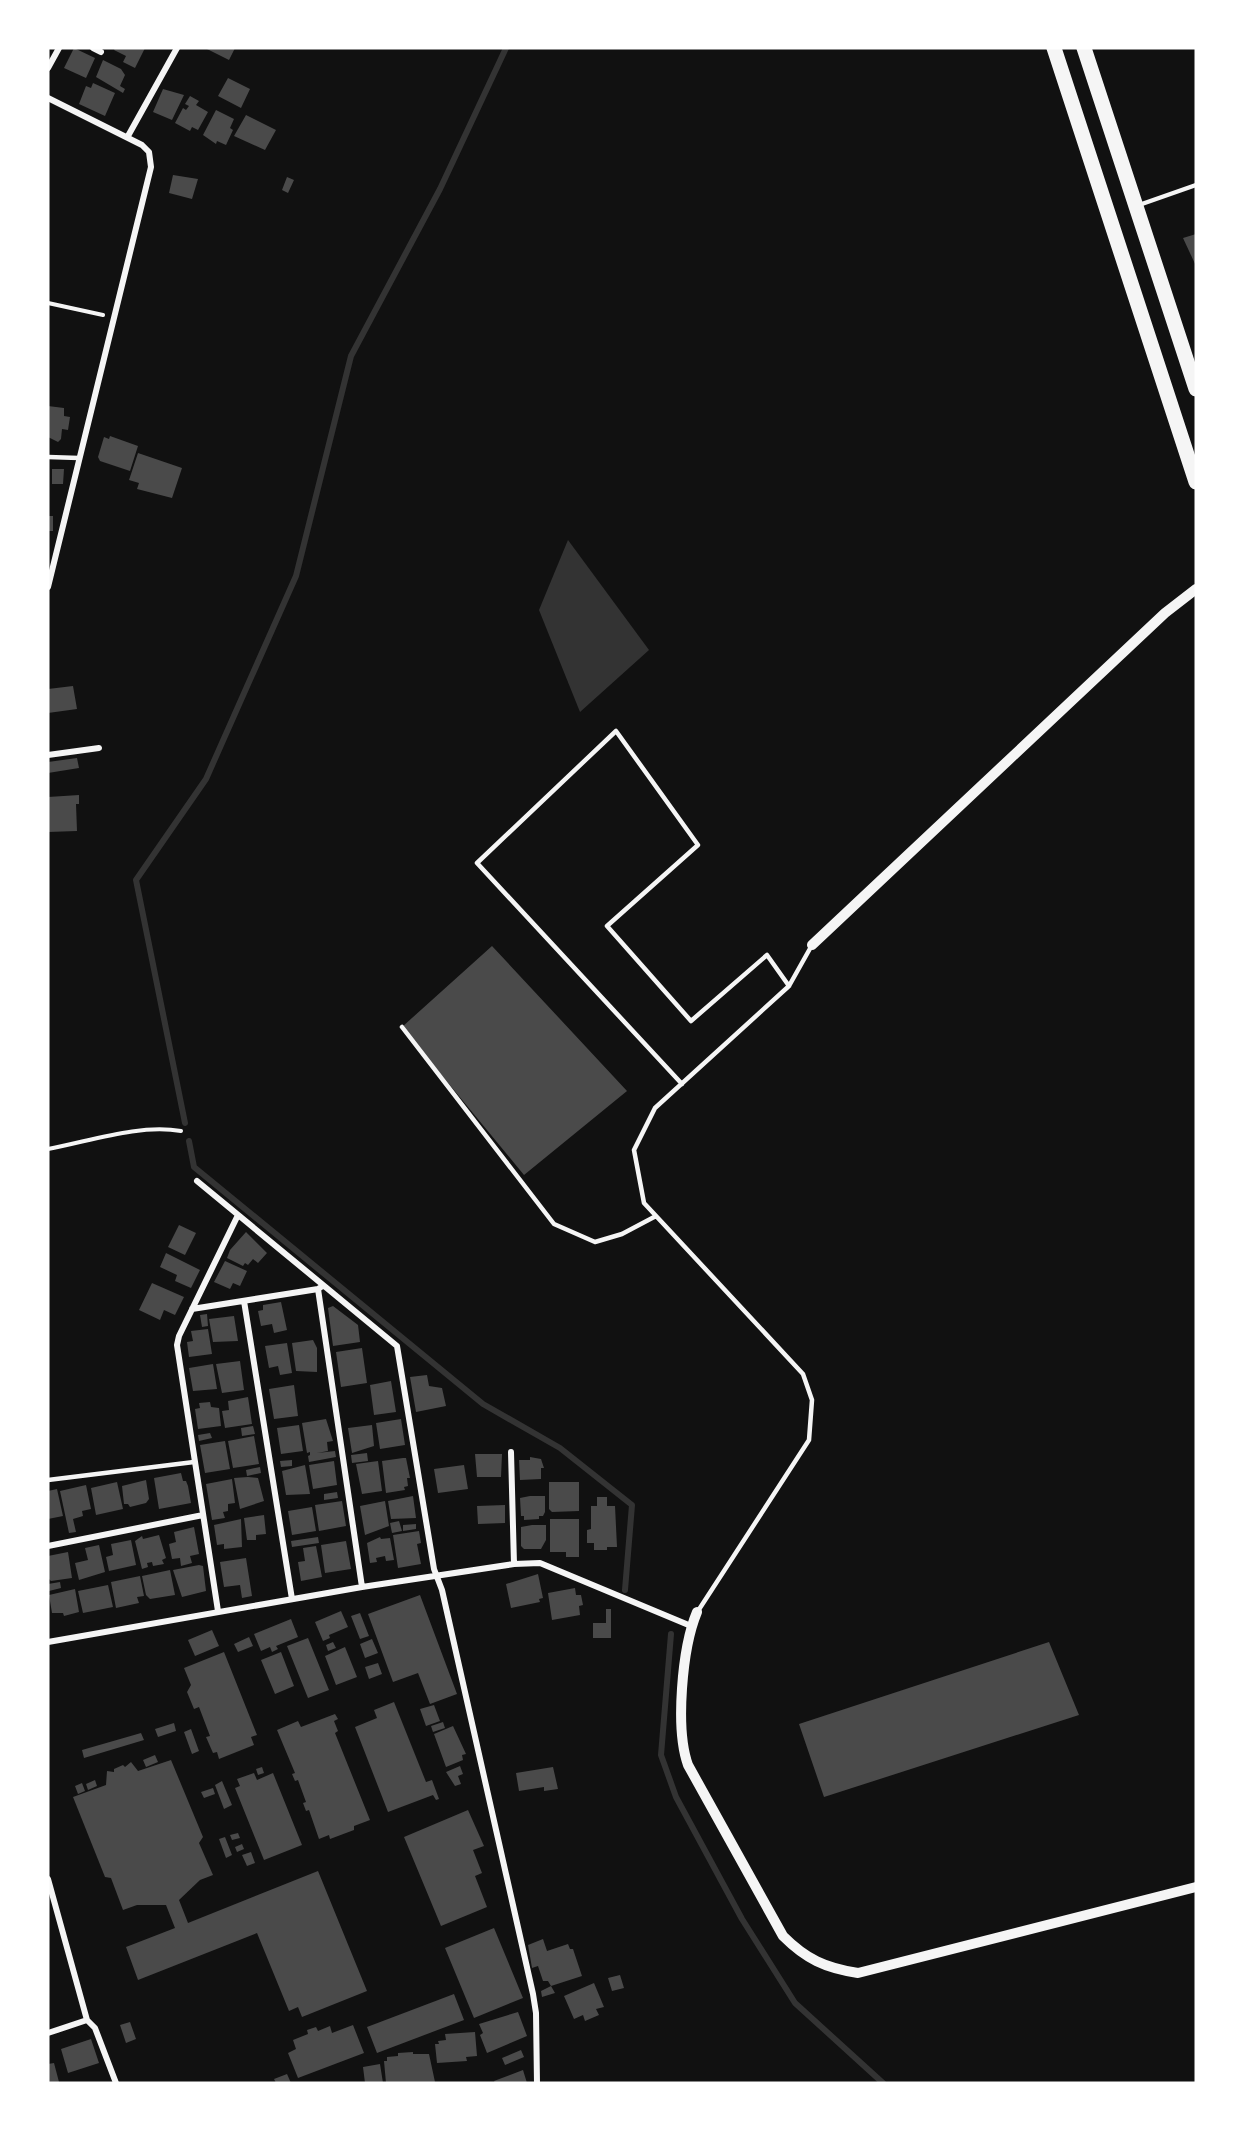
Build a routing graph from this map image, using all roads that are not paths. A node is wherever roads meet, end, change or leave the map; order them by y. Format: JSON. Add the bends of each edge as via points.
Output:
{"nodes":[{"id":1,"x":58,"y":48,"type":"edge"},
{"id":2,"x":93,"y":48,"type":"edge"},
{"id":3,"x":177,"y":48,"type":"edge"},
{"id":4,"x":1054,"y":48,"type":"edge"},
{"id":5,"x":1084,"y":48,"type":"edge"},
{"id":6,"x":100,"y":52,"type":"dead end"},
{"id":7,"x":48,"y":68,"type":"edge"},
{"id":8,"x":48,"y":98,"type":"edge"},
{"id":9,"x":129,"y":136,"type":"junction"},
{"id":10,"x":1196,"y":185,"type":"edge"},
{"id":11,"x":1136,"y":206,"type":"junction"},
{"id":12,"x":1196,"y":389,"type":"edge"},
{"id":13,"x":48,"y":457,"type":"edge"},
{"id":14,"x":79,"y":458,"type":"junction"},
{"id":15,"x":1196,"y":482,"type":"edge"},
{"id":16,"x":48,"y":587,"type":"edge"},
{"id":17,"x":1196,"y":589,"type":"edge"},
{"id":18,"x":99,"y":748,"type":"dead end"},
{"id":19,"x":48,"y":755,"type":"edge"},
{"id":20,"x":812,"y":945,"type":"joint"},
{"id":21,"x":789,"y":986,"type":"junction"},
{"id":22,"x":402,"y":1027,"type":"dead end"},
{"id":23,"x":682,"y":1084,"type":"junction"},
{"id":24,"x":197,"y":1181,"type":"dead end"},
{"id":25,"x":238,"y":1215,"type":"junction"},
{"id":26,"x":656,"y":1216,"type":"junction"},
{"id":27,"x":320,"y":1287,"type":"junction"},
{"id":28,"x":244,"y":1301,"type":"junction"},
{"id":29,"x":192,"y":1309,"type":"junction"},
{"id":30,"x":512,"y":1452,"type":"dead end"},
{"id":31,"x":194,"y":1462,"type":"junction"},
{"id":32,"x":48,"y":1480,"type":"edge"},
{"id":33,"x":202,"y":1515,"type":"junction"},
{"id":34,"x":48,"y":1546,"type":"edge"},
{"id":35,"x":514,"y":1564,"type":"junction"},
{"id":36,"x":437,"y":1577,"type":"junction"},
{"id":37,"x":362,"y":1587,"type":"junction"},
{"id":38,"x":292,"y":1599,"type":"junction"},
{"id":39,"x":218,"y":1611,"type":"junction"},
{"id":40,"x":697,"y":1612,"type":"joint"},
{"id":41,"x":691,"y":1626,"type":"junction"},
{"id":42,"x":48,"y":1642,"type":"edge"},
{"id":43,"x":48,"y":1879,"type":"edge"},
{"id":44,"x":1196,"y":1887,"type":"edge"},
{"id":45,"x":87,"y":2020,"type":"junction"},
{"id":46,"x":48,"y":2033,"type":"edge"},
{"id":47,"x":116,"y":2083,"type":"edge"},
{"id":48,"x":537,"y":2083,"type":"edge"}],
"edges":[{"from":1,"to":7,"type":"street"},
{"from":2,"to":6,"type":"street"},
{"from":3,"to":9,"type":"street"},
{"from":4,"to":15,"type":"highway"},
{"from":5,"to":11,"type":"highway"},
{"from":8,"to":9,"type":"street"},
{"from":9,"to":14,"type":"street","via":[[149,152],[151,167]]},
{"from":10,"to":11,"type":"lane"},
{"from":11,"to":12,"type":"highway"},
{"from":13,"to":14,"type":"lane"},
{"from":14,"to":16,"type":"street"},
{"from":17,"to":20,"type":"street","via":[[1165,613]]},
{"from":18,"to":19,"type":"street"},
{"from":20,"to":21,"type":"lane"},
{"from":21,"to":23,"type":"lane"},
{"from":21,"to":23,"type":"lane","via":[[767,955],[692,1021],[607,926],[698,845],[616,732],[477,863]]},
{"from":22,"to":26,"type":"lane","via":[[554,1224],[595,1242],[622,1234]]},
{"from":23,"to":26,"type":"lane","via":[[655,1108],[634,1150],[644,1203]]},
{"from":24,"to":25,"type":"street"},
{"from":25,"to":27,"type":"street"},
{"from":25,"to":29,"type":"street"},
{"from":26,"to":40,"type":"lane","via":[[803,1374],[812,1400],[809,1440]]},
{"from":27,"to":28,"type":"street"},
{"from":27,"to":36,"type":"street","via":[[397,1346]]},
{"from":27,"to":37,"type":"street"},
{"from":28,"to":29,"type":"street"},
{"from":28,"to":38,"type":"street"},
{"from":29,"to":31,"type":"street","via":[[176,1353]]},
{"from":30,"to":35,"type":"street"},
{"from":31,"to":32,"type":"lane"},
{"from":31,"to":33,"type":"street"},
{"from":33,"to":34,"type":"street"},
{"from":33,"to":39,"type":"street"},
{"from":35,"to":36,"type":"street"},
{"from":35,"to":41,"type":"street","via":[[540,1563]]},
{"from":36,"to":37,"type":"street"},
{"from":36,"to":48,"type":"street","via":[[536,2013]]},
{"from":37,"to":38,"type":"street"},
{"from":38,"to":39,"type":"street"},
{"from":39,"to":42,"type":"street"},
{"from":40,"to":41,"type":"street"},
{"from":41,"to":44,"type":"street","via":[[680,1730],[688,1765],[783,1936],[818,1964],[858,1973]]},
{"from":43,"to":45,"type":"street"},
{"from":45,"to":46,"type":"street"},
{"from":45,"to":47,"type":"street","via":[[95,2028]]}]}
